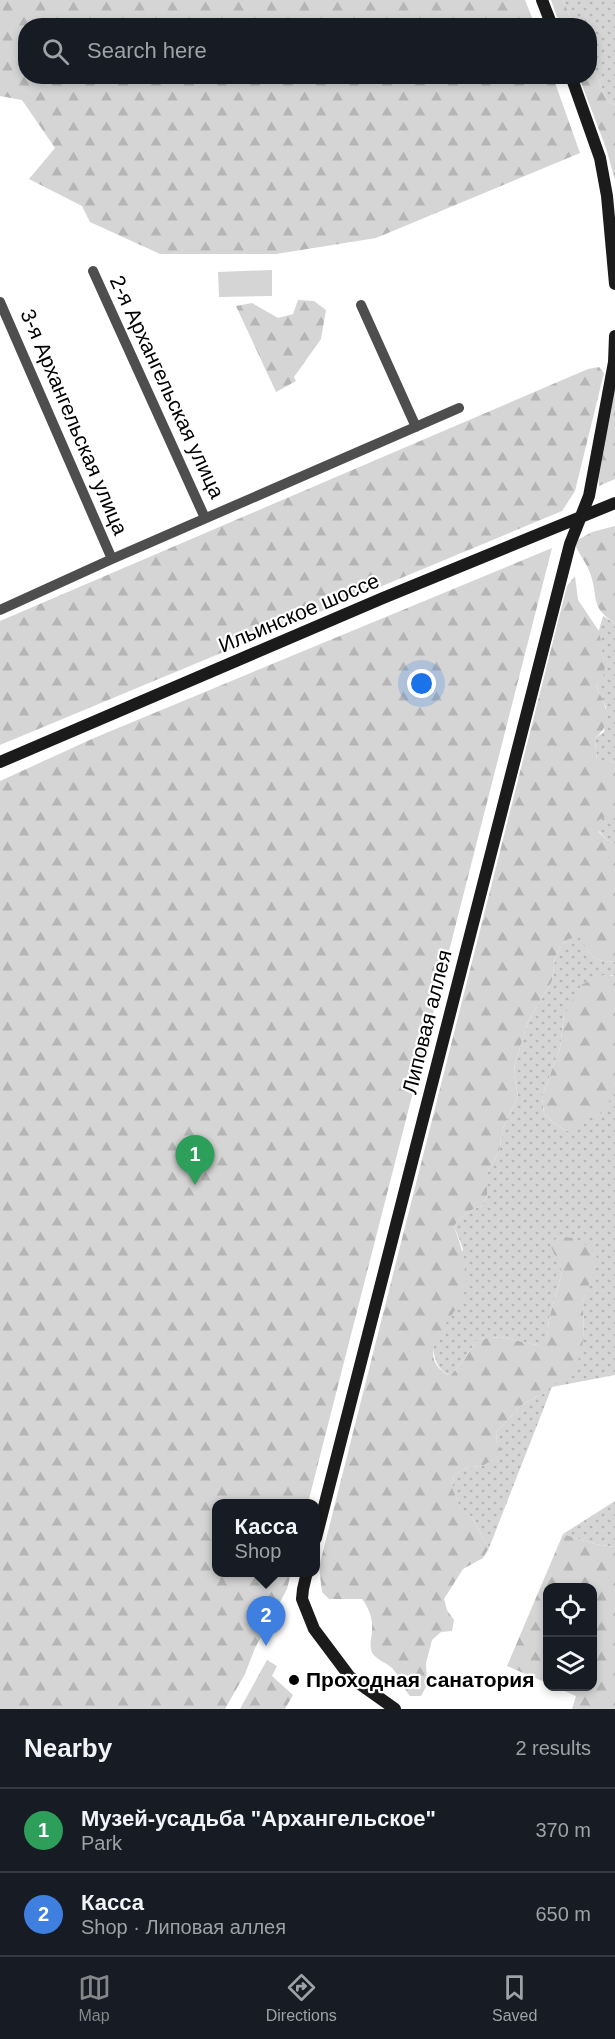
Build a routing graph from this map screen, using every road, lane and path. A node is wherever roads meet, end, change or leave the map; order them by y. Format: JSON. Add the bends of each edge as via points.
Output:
{"nodes":[{"id":1,"x":542,"y":0,"type":"edge"},
{"id":2,"x":549,"y":18,"type":"edge"},
{"id":3,"x":574,"y":84,"type":"edge"},
{"id":4,"x":93,"y":271,"type":"dead end"},
{"id":5,"x":615,"y":284,"type":"edge"},
{"id":6,"x":0,"y":302,"type":"edge"},
{"id":7,"x":361,"y":305,"type":"dead end"},
{"id":8,"x":615,"y":336,"type":"edge"},
{"id":9,"x":459,"y":408,"type":"dead end"},
{"id":10,"x":417,"y":427,"type":"junction"},
{"id":11,"x":615,"y":503,"type":"edge"},
{"id":12,"x":581,"y":517,"type":"junction"},
{"id":13,"x":205,"y":518,"type":"junction"},
{"id":14,"x":112,"y":559,"type":"junction"},
{"id":15,"x":0,"y":610,"type":"edge"},
{"id":16,"x":0,"y":762,"type":"edge"},
{"id":17,"x":320,"y":1519,"type":"edge"},
{"id":18,"x":306,"y":1577,"type":"edge"},
{"id":19,"x":395,"y":1709,"type":"edge"}],
"edges":[{"from":1,"to":2,"type":"street"},
{"from":3,"to":5,"type":"street","via":[[602,167]]},
{"from":4,"to":13,"type":"street","name":"2-я Архангельская улица"},
{"from":6,"to":14,"type":"street","name":"3-я Архангельская улица"},
{"from":7,"to":10,"type":"street"},
{"from":8,"to":12,"type":"street","name":"Липовая аллея","via":[[614,362],[589,496]]},
{"from":9,"to":10,"type":"street"},
{"from":10,"to":13,"type":"street"},
{"from":11,"to":12,"type":"street","name":"Ильинское шоссе"},
{"from":12,"to":16,"type":"street","name":"Ильинское шоссе"},
{"from":12,"to":17,"type":"street","name":"Липовая аллея","via":[[567,556]]},
{"from":13,"to":14,"type":"street"},
{"from":14,"to":15,"type":"street"},
{"from":18,"to":19,"type":"street","via":[[303,1599],[314,1629],[350,1677]]}]}
